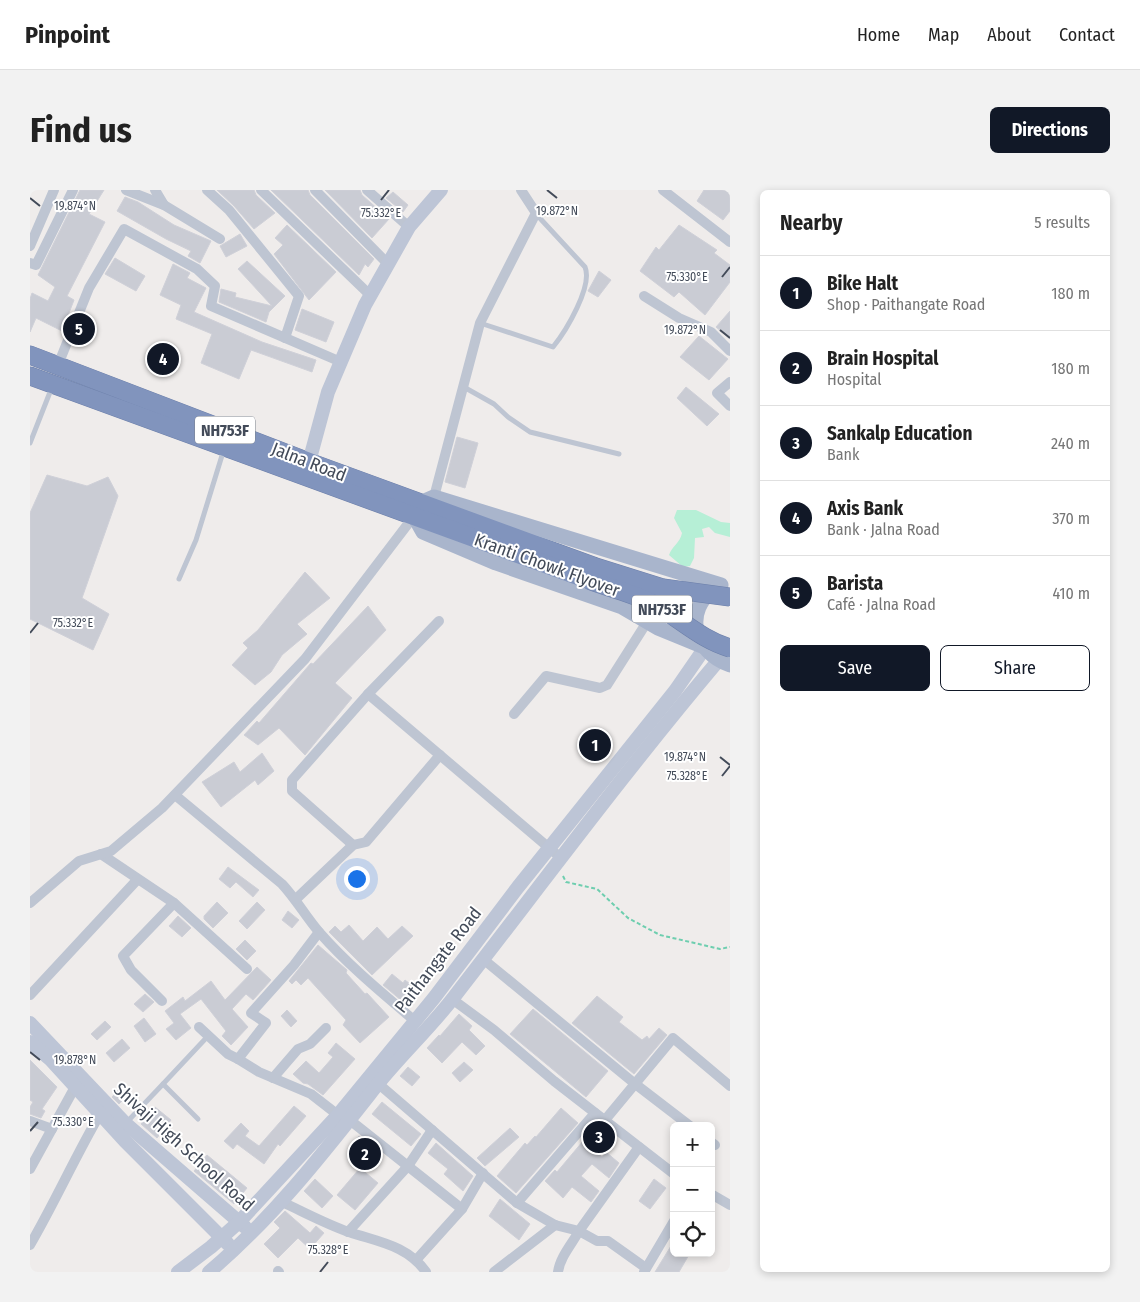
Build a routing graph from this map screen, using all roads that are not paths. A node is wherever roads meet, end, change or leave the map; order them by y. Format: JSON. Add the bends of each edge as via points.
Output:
{"nodes":[{"id":1,"x":54,"y":190,"type":"edge"},
{"id":2,"x":73,"y":190,"type":"edge"},
{"id":3,"x":126,"y":190,"type":"edge"},
{"id":4,"x":155,"y":190,"type":"edge"},
{"id":5,"x":207,"y":190,"type":"edge"},
{"id":6,"x":261,"y":190,"type":"edge"},
{"id":7,"x":315,"y":190,"type":"edge"},
{"id":8,"x":367,"y":190,"type":"edge"},
{"id":9,"x":521,"y":190,"type":"edge"},
{"id":10,"x":663,"y":190,"type":"edge"},
{"id":11,"x":436,"y":192,"type":"edge"},
{"id":12,"x":164,"y":205,"type":"junction"},
{"id":13,"x":536,"y":213,"type":"junction"},
{"id":14,"x":409,"y":227,"type":"junction"},
{"id":15,"x":220,"y":239,"type":"dead end"},
{"id":16,"x":730,"y":242,"type":"edge"},
{"id":17,"x":30,"y":246,"type":"edge"},
{"id":18,"x":30,"y":263,"type":"edge"},
{"id":19,"x":389,"y":265,"type":"junction"},
{"id":20,"x":371,"y":296,"type":"junction"},
{"id":21,"x":644,"y":296,"type":"dead end"},
{"id":22,"x":480,"y":322,"type":"junction"},
{"id":23,"x":284,"y":338,"type":"junction"},
{"id":24,"x":730,"y":351,"type":"edge"},
{"id":25,"x":30,"y":355,"type":"edge"},
{"id":26,"x":341,"y":362,"type":"junction"},
{"id":27,"x":58,"y":365,"type":"junction"},
{"id":28,"x":30,"y":376,"type":"edge"},
{"id":29,"x":730,"y":382,"type":"edge"},
{"id":30,"x":53,"y":384,"type":"junction"},
{"id":31,"x":461,"y":386,"type":"junction"},
{"id":32,"x":730,"y":406,"type":"edge"},
{"id":33,"x":30,"y":444,"type":"edge"},
{"id":34,"x":224,"y":446,"type":"junction"},
{"id":35,"x":619,"y":454,"type":"dead end"},
{"id":36,"x":309,"y":462,"type":"junction"},
{"id":37,"x":423,"y":506,"type":"junction"},
{"id":38,"x":591,"y":573,"type":"junction"},
{"id":39,"x":179,"y":579,"type":"dead end"},
{"id":40,"x":727,"y":588,"type":"edge"},
{"id":41,"x":439,"y":621,"type":"dead end"},
{"id":42,"x":647,"y":622,"type":"junction"},
{"id":43,"x":703,"y":648,"type":"junction"},
{"id":44,"x":726,"y":658,"type":"edge"},
{"id":45,"x":368,"y":694,"type":"junction"},
{"id":46,"x":514,"y":714,"type":"dead end"},
{"id":47,"x":440,"y":755,"type":"junction"},
{"id":48,"x":175,"y":795,"type":"junction"},
{"id":49,"x":353,"y":845,"type":"junction"},
{"id":50,"x":550,"y":848,"type":"junction"},
{"id":51,"x":101,"y":854,"type":"junction"},
{"id":52,"x":559,"y":860,"type":"junction"},
{"id":53,"x":137,"y":880,"type":"junction"},
{"id":54,"x":296,"y":899,"type":"junction"},
{"id":55,"x":30,"y":903,"type":"edge"},
{"id":56,"x":174,"y":903,"type":"junction"},
{"id":57,"x":319,"y":932,"type":"junction"},
{"id":58,"x":482,"y":960,"type":"junction"},
{"id":59,"x":247,"y":969,"type":"dead end"},
{"id":60,"x":30,"y":995,"type":"edge"},
{"id":61,"x":452,"y":999,"type":"junction"},
{"id":62,"x":162,"y":1001,"type":"dead end"},
{"id":63,"x":416,"y":1021,"type":"junction"},
{"id":64,"x":30,"y":1023,"type":"edge"},
{"id":65,"x":199,"y":1027,"type":"dead end"},
{"id":66,"x":326,"y":1028,"type":"dead end"},
{"id":67,"x":208,"y":1036,"type":"junction"},
{"id":68,"x":30,"y":1042,"type":"edge"},
{"id":69,"x":238,"y":1059,"type":"junction"},
{"id":70,"x":274,"y":1078,"type":"junction"},
{"id":71,"x":374,"y":1079,"type":"junction"},
{"id":72,"x":634,"y":1083,"type":"junction"},
{"id":73,"x":163,"y":1084,"type":"junction"},
{"id":74,"x":730,"y":1086,"type":"edge"},
{"id":75,"x":75,"y":1087,"type":"junction"},
{"id":76,"x":595,"y":1113,"type":"junction"},
{"id":77,"x":100,"y":1114,"type":"junction"},
{"id":78,"x":198,"y":1118,"type":"dead end"},
{"id":79,"x":344,"y":1118,"type":"junction"},
{"id":80,"x":605,"y":1120,"type":"junction"},
{"id":81,"x":30,"y":1121,"type":"edge"},
{"id":82,"x":685,"y":1122,"type":"edge"},
{"id":83,"x":125,"y":1123,"type":"junction"},
{"id":84,"x":52,"y":1129,"type":"junction"},
{"id":85,"x":432,"y":1130,"type":"junction"},
{"id":86,"x":639,"y":1147,"type":"junction"},
{"id":87,"x":408,"y":1166,"type":"junction"},
{"id":88,"x":30,"y":1169,"type":"edge"},
{"id":89,"x":670,"y":1171,"type":"edge"},
{"id":90,"x":483,"y":1173,"type":"junction"},
{"id":91,"x":715,"y":1196,"type":"edge"},
{"id":92,"x":282,"y":1202,"type":"junction"},
{"id":93,"x":517,"y":1203,"type":"junction"},
{"id":94,"x":730,"y":1205,"type":"edge"},
{"id":95,"x":462,"y":1209,"type":"junction"},
{"id":96,"x":239,"y":1222,"type":"junction"},
{"id":97,"x":555,"y":1226,"type":"junction"},
{"id":98,"x":670,"y":1228,"type":"edge"},
{"id":99,"x":579,"y":1231,"type":"junction"},
{"id":100,"x":348,"y":1232,"type":"junction"},
{"id":101,"x":251,"y":1234,"type":"junction"},
{"id":102,"x":222,"y":1237,"type":"junction"},
{"id":103,"x":30,"y":1245,"type":"edge"},
{"id":104,"x":210,"y":1247,"type":"junction"},
{"id":105,"x":234,"y":1250,"type":"junction"},
{"id":106,"x":196,"y":1256,"type":"junction"},
{"id":107,"x":417,"y":1259,"type":"junction"},
{"id":108,"x":216,"y":1270,"type":"edge"},
{"id":109,"x":645,"y":1270,"type":"edge"},
{"id":110,"x":178,"y":1272,"type":"edge"},
{"id":111,"x":426,"y":1272,"type":"edge"},
{"id":112,"x":494,"y":1272,"type":"edge"},
{"id":113,"x":558,"y":1272,"type":"edge"}],
"edges":[{"from":1,"to":17,"type":"street"},
{"from":2,"to":18,"type":"street","via":[[36,265]]},
{"from":3,"to":12,"type":"street"},
{"from":4,"to":12,"type":"street"},
{"from":5,"to":23,"type":"street","via":[[229,210],[299,296]]},
{"from":6,"to":20,"type":"street"},
{"from":7,"to":19,"type":"street"},
{"from":8,"to":14,"type":"street"},
{"from":9,"to":13,"type":"street"},
{"from":10,"to":16,"type":"street"},
{"from":11,"to":14,"type":"street"},
{"from":12,"to":15,"type":"street"},
{"from":13,"to":22,"type":"street"},
{"from":13,"to":22,"type":"lane","via":[[585,267],[588,274],[583,297],[553,347]]},
{"from":14,"to":19,"type":"street"},
{"from":19,"to":20,"type":"street"},
{"from":20,"to":26,"type":"street"},
{"from":21,"to":24,"type":"street","via":[[679,318],[711,332]]},
{"from":22,"to":31,"type":"street"},
{"from":23,"to":26,"type":"street"},
{"from":23,"to":27,"type":"street","via":[[211,306],[215,286],[197,269],[124,229],[89,288]]},
{"from":25,"to":27,"type":"highway","name":"Jalna Road","number":"NH753F"},
{"from":26,"to":36,"type":"street","via":[[328,392]]},
{"from":27,"to":36,"type":"highway","name":"Jalna Road","number":"NH753F"},
{"from":28,"to":30,"type":"highway","name":"Jalna Road","number":"NH753F"},
{"from":29,"to":32,"type":"street","via":[[717,393]]},
{"from":30,"to":33,"type":"lane"},
{"from":30,"to":34,"type":"highway","name":"Jalna Road","number":"NH753F"},
{"from":31,"to":35,"type":"lane","via":[[494,404],[530,432]]},
{"from":31,"to":37,"type":"street"},
{"from":34,"to":37,"type":"highway","name":"Jalna Road","number":"NH753F"},
{"from":34,"to":39,"type":"lane","via":[[196,540]]},
{"from":36,"to":37,"type":"highway","name":"Jalna Road","number":"NH753F"},
{"from":37,"to":38,"type":"highway","name":"Kranti Chowk Flyover","number":"NH753F"},
{"from":37,"to":40,"type":"main road"},
{"from":37,"to":42,"type":"main road","via":[[423,532],[496,563],[622,607]]},
{"from":37,"to":48,"type":"street","via":[[305,659]]},
{"from":38,"to":40,"type":"highway","name":"Kranti Chowk Flyover","number":"NH753F","bridge":true,"via":[[664,588]]},
{"from":38,"to":44,"type":"highway","name":"Kranti Chowk Flyover","number":"NH753F","bridge":true,"via":[[656,605],[716,644]]},
{"from":40,"to":43,"type":"main road","via":[[708,593],[699,606],[697,636]]},
{"from":41,"to":45,"type":"street"},
{"from":42,"to":43,"type":"main road"},
{"from":42,"to":46,"type":"street","via":[[607,684],[600,688],[546,676]]},
{"from":43,"to":44,"type":"main road"},
{"from":43,"to":50,"type":"street","name":"Paithangate Road","via":[[675,691]]},
{"from":44,"to":52,"type":"street","name":"Paithangate Road","via":[[661,729]]},
{"from":45,"to":47,"type":"street"},
{"from":45,"to":49,"type":"street","via":[[292,780],[291,786],[292,791]]},
{"from":47,"to":49,"type":"street","via":[[366,842]]},
{"from":47,"to":50,"type":"street"},
{"from":48,"to":51,"type":"street","via":[[111,851]]},
{"from":48,"to":54,"type":"street"},
{"from":49,"to":54,"type":"street"},
{"from":50,"to":52,"type":"street"},
{"from":50,"to":63,"type":"street","name":"Paithangate Road"},
{"from":51,"to":53,"type":"street"},
{"from":51,"to":55,"type":"street","via":[[78,861]]},
{"from":52,"to":58,"type":"street","name":"Paithangate Road"},
{"from":53,"to":56,"type":"street"},
{"from":53,"to":60,"type":"street"},
{"from":54,"to":57,"type":"street"},
{"from":56,"to":59,"type":"street"},
{"from":56,"to":62,"type":"street","via":[[123,956]]},
{"from":57,"to":63,"type":"street"},
{"from":57,"to":69,"type":"street","via":[[252,1013],[266,1023]]},
{"from":58,"to":61,"type":"street","name":"Paithangate Road"},
{"from":58,"to":72,"type":"street"},
{"from":61,"to":71,"type":"street","name":"Paithangate Road"},
{"from":61,"to":76,"type":"street"},
{"from":63,"to":71,"type":"street","name":"Paithangate Road"},
{"from":64,"to":83,"type":"street","name":"Shivaji High School Road"},
{"from":65,"to":67,"type":"street"},
{"from":66,"to":70,"type":"street","via":[[309,1044],[298,1049]]},
{"from":67,"to":69,"type":"street"},
{"from":67,"to":73,"type":"lane"},
{"from":68,"to":75,"type":"street","name":"Shivaji High School Road"},
{"from":69,"to":70,"type":"street"},
{"from":70,"to":79,"type":"street","via":[[311,1094]]},
{"from":71,"to":79,"type":"street","name":"Paithangate Road"},
{"from":71,"to":85,"type":"street"},
{"from":72,"to":74,"type":"street","via":[[673,1038]]},
{"from":72,"to":80,"type":"street"},
{"from":72,"to":82,"type":"street"},
{"from":73,"to":78,"type":"lane"},
{"from":73,"to":83,"type":"lane"},
{"from":75,"to":77,"type":"street","name":"Shivaji High School Road"},
{"from":75,"to":84,"type":"street"},
{"from":76,"to":80,"type":"street"},
{"from":76,"to":93,"type":"street"},
{"from":77,"to":102,"type":"street","name":"Shivaji High School Road"},
{"from":77,"to":103,"type":"street"},
{"from":79,"to":87,"type":"street"},
{"from":79,"to":92,"type":"street","name":"Paithangate Road"},
{"from":79,"to":96,"type":"street","name":"Paithangate Road"},
{"from":80,"to":86,"type":"street"},
{"from":81,"to":84,"type":"street"},
{"from":83,"to":96,"type":"street","name":"Shivaji High School Road"},
{"from":84,"to":88,"type":"street"},
{"from":85,"to":87,"type":"street"},
{"from":85,"to":90,"type":"street"},
{"from":86,"to":89,"type":"street"},
{"from":86,"to":99,"type":"street"},
{"from":87,"to":95,"type":"street"},
{"from":87,"to":100,"type":"street"},
{"from":90,"to":93,"type":"street"},
{"from":90,"to":95,"type":"street"},
{"from":91,"to":94,"type":"street"},
{"from":92,"to":100,"type":"street"},
{"from":92,"to":101,"type":"street","name":"Paithangate Road"},
{"from":93,"to":97,"type":"street"},
{"from":95,"to":107,"type":"street"},
{"from":96,"to":101,"type":"street","name":"Shivaji High School Road"},
{"from":96,"to":102,"type":"street","name":"Paithangate Road"},
{"from":97,"to":99,"type":"street"},
{"from":97,"to":112,"type":"street"},
{"from":98,"to":109,"type":"street"},
{"from":99,"to":109,"type":"street","via":[[597,1241],[608,1242]]},
{"from":99,"to":113,"type":"street","via":[[560,1260]]},
{"from":100,"to":107,"type":"street","via":[[381,1240]]},
{"from":101,"to":105,"type":"street","name":"Paithangate Road"},
{"from":102,"to":104,"type":"street","name":"Paithangate Road"},
{"from":102,"to":105,"type":"street","name":"Shivaji High School Road"},
{"from":104,"to":106,"type":"street","name":"Paithangate Road"},
{"from":104,"to":108,"type":"street"},
{"from":105,"to":108,"type":"street","name":"Paithangate Road"},
{"from":106,"to":108,"type":"street"},
{"from":106,"to":110,"type":"street","name":"Paithangate Road"},
{"from":107,"to":111,"type":"street"}]}
